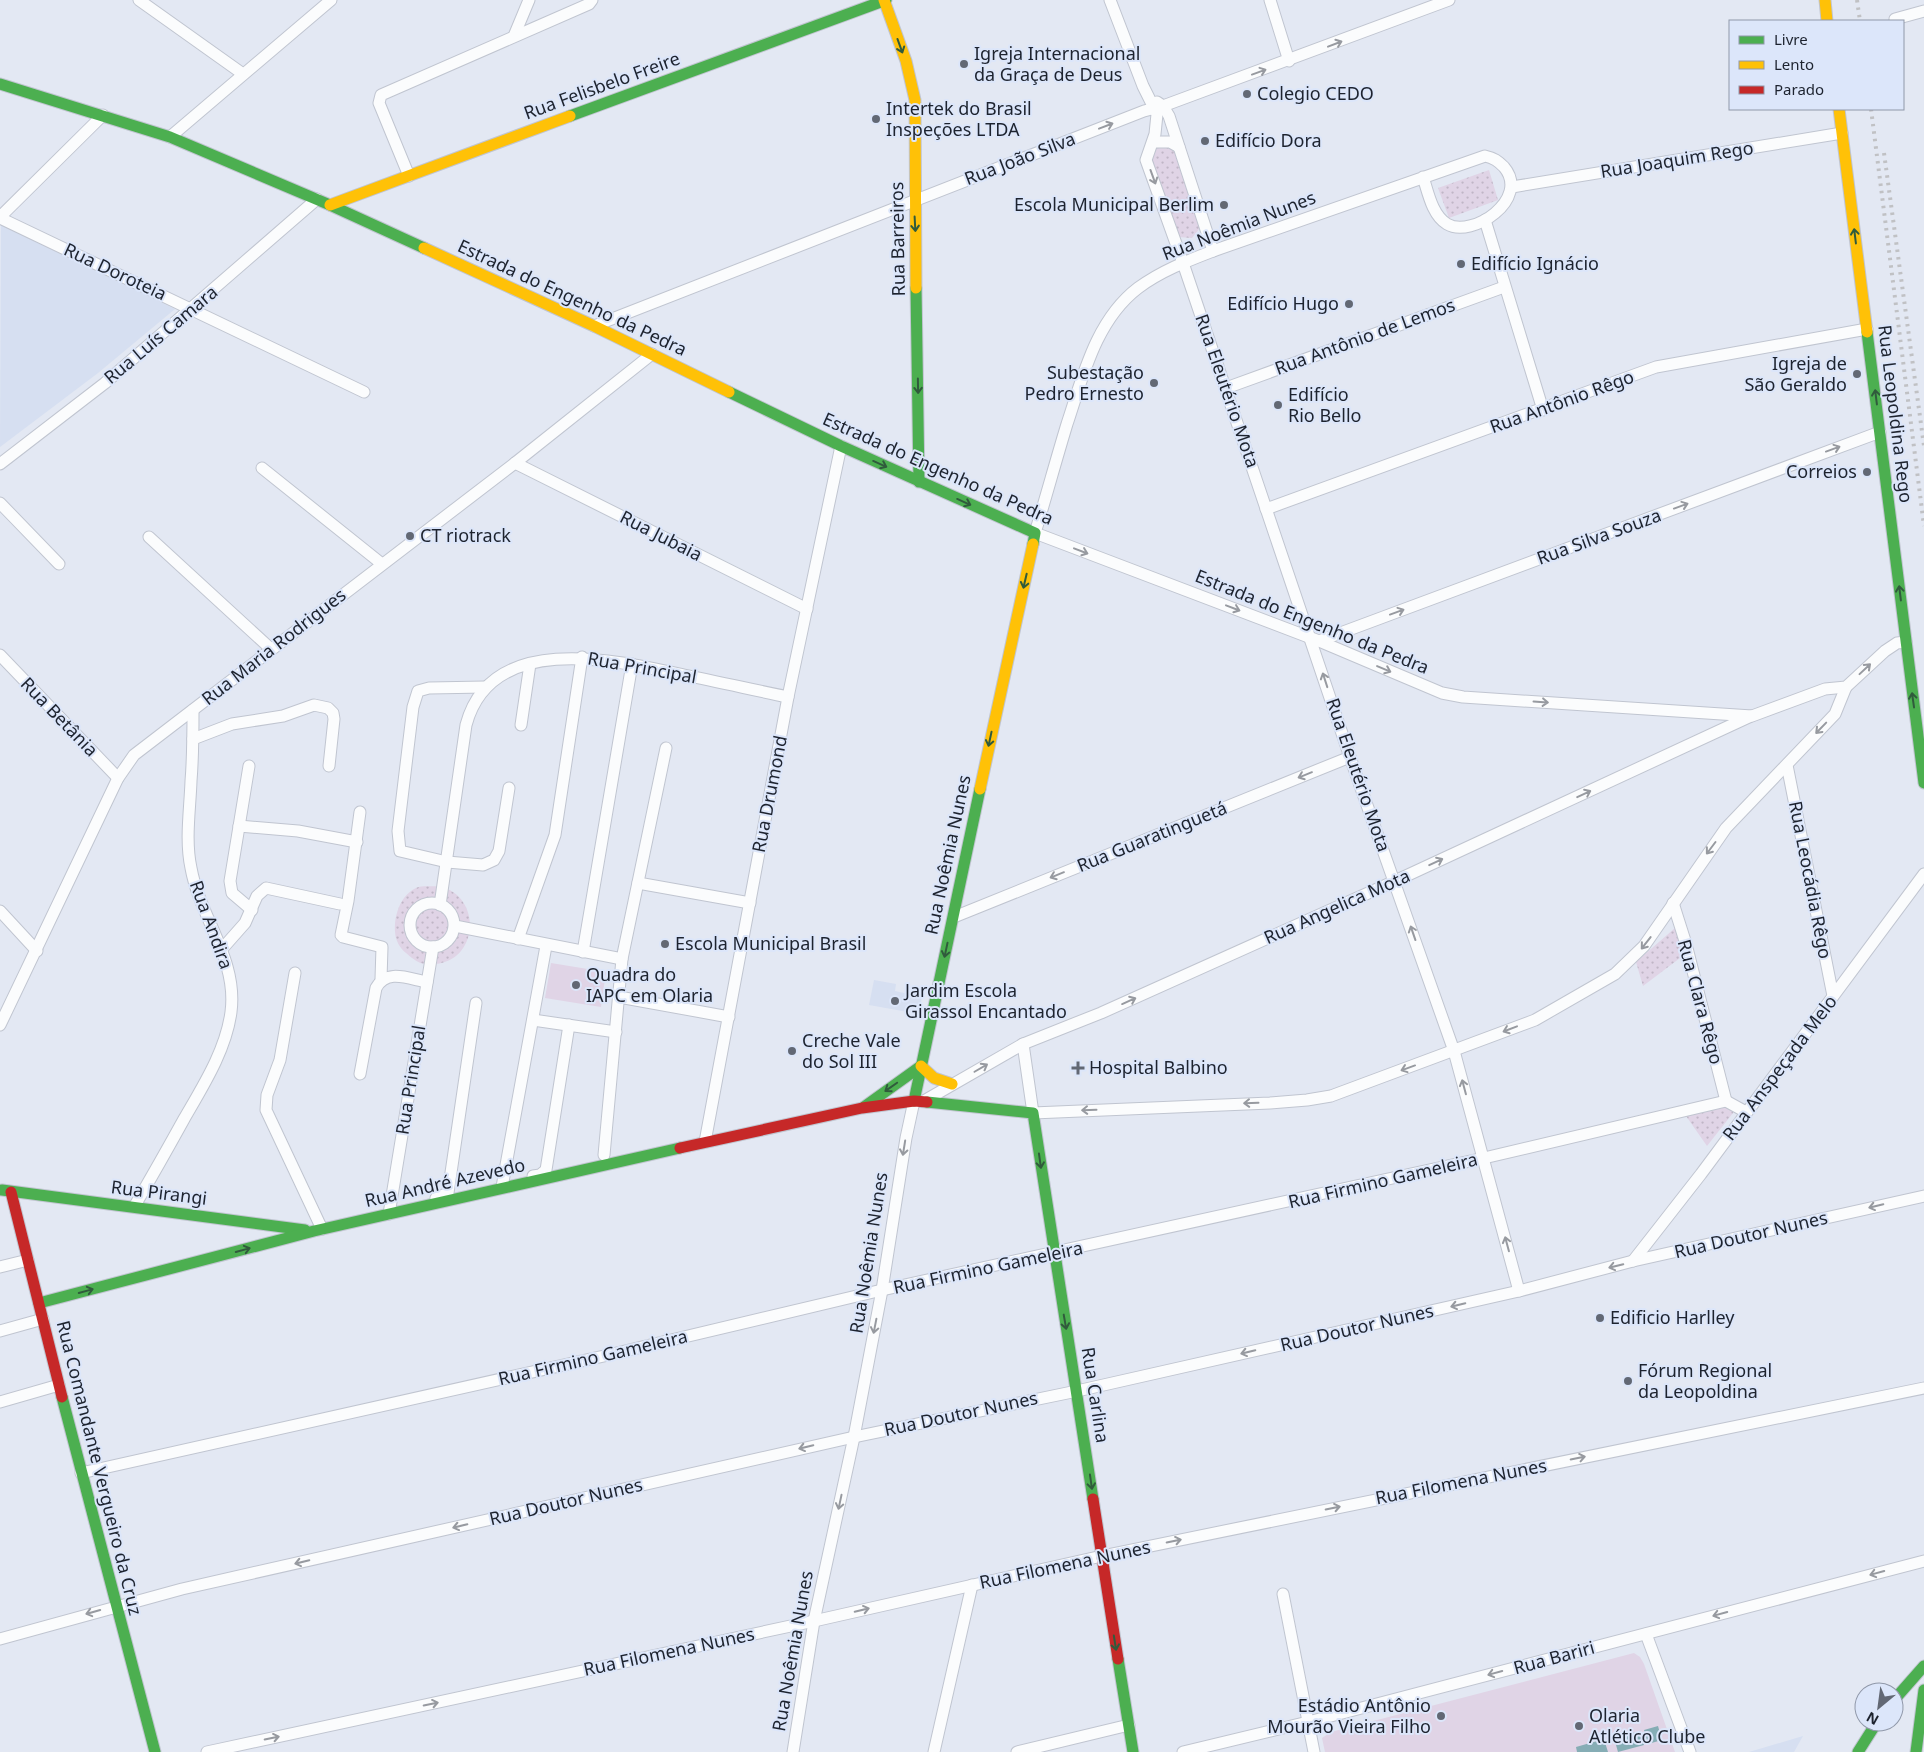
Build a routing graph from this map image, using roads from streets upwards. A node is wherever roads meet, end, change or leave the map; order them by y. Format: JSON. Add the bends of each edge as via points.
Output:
{"nodes":[{"id":1,"x":139,"y":0,"type":"edge"},
{"id":2,"x":331,"y":0,"type":"edge"},
{"id":3,"x":529,"y":0,"type":"edge"},
{"id":4,"x":592,"y":0,"type":"edge"},
{"id":5,"x":884,"y":0,"type":"edge"},
{"id":6,"x":1110,"y":0,"type":"edge"},
{"id":7,"x":1270,"y":0,"type":"edge"},
{"id":8,"x":1449,"y":0,"type":"edge"},
{"id":9,"x":1825,"y":0,"type":"edge"},
{"id":10,"x":1924,"y":11,"type":"edge"},
{"id":11,"x":1895,"y":19,"type":"dead end"},
{"id":12,"x":1827,"y":20,"type":"edge"},
{"id":13,"x":514,"y":36,"type":"junction"},
{"id":14,"x":1289,"y":61,"type":"junction"},
{"id":15,"x":243,"y":74,"type":"junction"},
{"id":16,"x":0,"y":84,"type":"edge"},
{"id":17,"x":1156,"y":107,"type":"junction"},
{"id":18,"x":1838,"y":110,"type":"edge"},
{"id":19,"x":103,"y":115,"type":"junction"},
{"id":20,"x":1842,"y":134,"type":"junction"},
{"id":21,"x":170,"y":138,"type":"junction"},
{"id":22,"x":1153,"y":142,"type":"junction"},
{"id":23,"x":1179,"y":147,"type":"junction"},
{"id":24,"x":409,"y":176,"type":"junction"},
{"id":25,"x":1423,"y":177,"type":"junction"},
{"id":26,"x":1512,"y":187,"type":"junction"},
{"id":27,"x":317,"y":199,"type":"junction"},
{"id":28,"x":914,"y":200,"type":"junction"},
{"id":29,"x":330,"y":205,"type":"junction"},
{"id":30,"x":0,"y":218,"type":"edge"},
{"id":31,"x":1484,"y":220,"type":"junction"},
{"id":32,"x":1213,"y":251,"type":"junction"},
{"id":33,"x":1183,"y":262,"type":"junction"},
{"id":34,"x":1504,"y":287,"type":"junction"},
{"id":35,"x":192,"y":308,"type":"junction"},
{"id":36,"x":594,"y":326,"type":"junction"},
{"id":37,"x":1867,"y":329,"type":"junction"},
{"id":38,"x":652,"y":354,"type":"junction"},
{"id":39,"x":1226,"y":388,"type":"junction"},
{"id":40,"x":364,"y":392,"type":"dead end"},
{"id":41,"x":1543,"y":410,"type":"junction"},
{"id":42,"x":1880,"y":432,"type":"junction"},
{"id":43,"x":841,"y":446,"type":"junction"},
{"id":44,"x":515,"y":463,"type":"junction"},
{"id":45,"x":0,"y":464,"type":"edge"},
{"id":46,"x":262,"y":468,"type":"dead end"},
{"id":47,"x":920,"y":482,"type":"junction"},
{"id":48,"x":0,"y":503,"type":"edge"},
{"id":49,"x":1266,"y":509,"type":"junction"},
{"id":50,"x":1035,"y":533,"type":"junction"},
{"id":51,"x":149,"y":537,"type":"dead end"},
{"id":52,"x":59,"y":564,"type":"dead end"},
{"id":53,"x":382,"y":564,"type":"junction"},
{"id":54,"x":807,"y":609,"type":"junction"},
{"id":55,"x":1315,"y":639,"type":"junction"},
{"id":56,"x":1906,"y":642,"type":"junction"},
{"id":57,"x":271,"y":649,"type":"junction"},
{"id":58,"x":0,"y":655,"type":"edge"},
{"id":59,"x":582,"y":657,"type":"junction"},
{"id":60,"x":530,"y":664,"type":"junction"},
{"id":61,"x":632,"y":664,"type":"junction"},
{"id":62,"x":485,"y":687,"type":"junction"},
{"id":63,"x":1846,"y":687,"type":"junction"},
{"id":64,"x":788,"y":697,"type":"junction"},
{"id":65,"x":193,"y":710,"type":"junction"},
{"id":66,"x":1752,"y":716,"type":"junction"},
{"id":67,"x":521,"y":725,"type":"dead end"},
{"id":68,"x":193,"y":740,"type":"junction"},
{"id":69,"x":666,"y":748,"type":"dead end"},
{"id":70,"x":1350,"y":757,"type":"junction"},
{"id":71,"x":1787,"y":765,"type":"junction"},
{"id":72,"x":249,"y":766,"type":"dead end"},
{"id":73,"x":328,"y":766,"type":"dead end"},
{"id":74,"x":118,"y":778,"type":"junction"},
{"id":75,"x":1924,"y":783,"type":"edge"},
{"id":76,"x":509,"y":788,"type":"dead end"},
{"id":77,"x":360,"y":812,"type":"dead end"},
{"id":78,"x":239,"y":826,"type":"junction"},
{"id":79,"x":357,"y":842,"type":"junction"},
{"id":80,"x":447,"y":862,"type":"junction"},
{"id":81,"x":1924,"y":874,"type":"edge"},
{"id":82,"x":1395,"y":881,"type":"junction"},
{"id":83,"x":638,"y":884,"type":"junction"},
{"id":84,"x":750,"y":903,"type":"junction"},
{"id":85,"x":1673,"y":903,"type":"junction"},
{"id":86,"x":340,"y":904,"type":"dead end"},
{"id":87,"x":440,"y":905,"type":"junction"},
{"id":88,"x":252,"y":910,"type":"junction"},
{"id":89,"x":0,"y":911,"type":"edge"},
{"id":90,"x":954,"y":917,"type":"junction"},
{"id":91,"x":455,"y":926,"type":"junction"},
{"id":92,"x":518,"y":939,"type":"junction"},
{"id":93,"x":546,"y":946,"type":"junction"},
{"id":94,"x":433,"y":947,"type":"junction"},
{"id":95,"x":222,"y":949,"type":"junction"},
{"id":96,"x":37,"y":951,"type":"junction"},
{"id":97,"x":583,"y":952,"type":"junction"},
{"id":98,"x":622,"y":959,"type":"junction"},
{"id":99,"x":294,"y":973,"type":"dead end"},
{"id":100,"x":381,"y":979,"type":"junction"},
{"id":101,"x":427,"y":982,"type":"junction"},
{"id":102,"x":1833,"y":996,"type":"junction"},
{"id":103,"x":619,"y":997,"type":"junction"},
{"id":104,"x":476,"y":1003,"type":"dead end"},
{"id":105,"x":728,"y":1017,"type":"junction"},
{"id":106,"x":534,"y":1020,"type":"junction"},
{"id":107,"x":0,"y":1025,"type":"edge"},
{"id":108,"x":569,"y":1025,"type":"junction"},
{"id":109,"x":616,"y":1032,"type":"junction"},
{"id":110,"x":1023,"y":1044,"type":"junction"},
{"id":111,"x":1454,"y":1051,"type":"junction"},
{"id":112,"x":921,"y":1066,"type":"junction"},
{"id":113,"x":360,"y":1074,"type":"dead end"},
{"id":114,"x":952,"y":1084,"type":"junction"},
{"id":115,"x":919,"y":1101,"type":"junction"},
{"id":116,"x":1726,"y":1101,"type":"junction"},
{"id":117,"x":862,"y":1108,"type":"junction"},
{"id":118,"x":1746,"y":1112,"type":"junction"},
{"id":119,"x":1033,"y":1113,"type":"junction"},
{"id":120,"x":705,"y":1142,"type":"junction"},
{"id":121,"x":604,"y":1155,"type":"dead end"},
{"id":122,"x":1484,"y":1158,"type":"junction"},
{"id":123,"x":503,"y":1183,"type":"junction"},
{"id":124,"x":5,"y":1191,"type":"edge"},
{"id":125,"x":1924,"y":1196,"type":"edge"},
{"id":126,"x":134,"y":1207,"type":"junction"},
{"id":127,"x":390,"y":1210,"type":"junction"},
{"id":128,"x":318,"y":1230,"type":"junction"},
{"id":129,"x":1054,"y":1254,"type":"junction"},
{"id":130,"x":28,"y":1260,"type":"junction"},
{"id":131,"x":1633,"y":1261,"type":"junction"},
{"id":132,"x":0,"y":1267,"type":"edge"},
{"id":133,"x":882,"y":1290,"type":"junction"},
{"id":134,"x":1519,"y":1291,"type":"junction"},
{"id":135,"x":39,"y":1303,"type":"junction"},
{"id":136,"x":43,"y":1319,"type":"junction"},
{"id":137,"x":0,"y":1331,"type":"edge"},
{"id":138,"x":60,"y":1385,"type":"junction"},
{"id":139,"x":1924,"y":1388,"type":"edge"},
{"id":140,"x":1077,"y":1390,"type":"junction"},
{"id":141,"x":0,"y":1402,"type":"edge"},
{"id":142,"x":854,"y":1437,"type":"junction"},
{"id":143,"x":81,"y":1473,"type":"junction"},
{"id":144,"x":1102,"y":1556,"type":"junction"},
{"id":145,"x":1924,"y":1561,"type":"edge"},
{"id":146,"x":972,"y":1585,"type":"junction"},
{"id":147,"x":1284,"y":1594,"type":"dead end"},
{"id":148,"x":115,"y":1606,"type":"junction"},
{"id":149,"x":814,"y":1621,"type":"junction"},
{"id":150,"x":1646,"y":1634,"type":"junction"},
{"id":151,"x":0,"y":1639,"type":"edge"},
{"id":152,"x":1924,"y":1666,"type":"edge"},
{"id":153,"x":1904,"y":1689,"type":"edge"},
{"id":154,"x":1924,"y":1690,"type":"edge"},
{"id":155,"x":1308,"y":1722,"type":"junction"},
{"id":156,"x":1128,"y":1726,"type":"junction"},
{"id":157,"x":1871,"y":1732,"type":"edge"},
{"id":158,"x":154,"y":1752,"type":"edge"},
{"id":159,"x":207,"y":1752,"type":"edge"},
{"id":160,"x":793,"y":1752,"type":"edge"},
{"id":161,"x":934,"y":1752,"type":"edge"},
{"id":162,"x":1017,"y":1752,"type":"edge"},
{"id":163,"x":1133,"y":1752,"type":"edge"},
{"id":164,"x":1183,"y":1752,"type":"edge"},
{"id":165,"x":1314,"y":1752,"type":"edge"},
{"id":166,"x":1690,"y":1752,"type":"edge"},
{"id":167,"x":1858,"y":1752,"type":"edge"},
{"id":168,"x":1916,"y":1752,"type":"edge"}],
"edges":[{"from":1,"to":15,"type":"street"},
{"from":2,"to":15,"type":"street"},
{"from":3,"to":13,"type":"street"},
{"from":4,"to":13,"type":"street"},
{"from":5,"to":24,"type":"street","name":"Rua Felisbelo Freire"},
{"from":5,"to":28,"type":"street","name":"Rua Barreiros","one_way":true,"via":[[906,61],[915,100]]},
{"from":6,"to":17,"type":"street","via":[[1143,86]]},
{"from":7,"to":14,"type":"street"},
{"from":14,"to":8,"type":"street","name":"Rua João Silva","one_way":true},
{"from":9,"to":12,"type":"street"},
{"from":10,"to":11,"type":"street"},
{"from":13,"to":24,"type":"street","via":[[381,95],[378,103]]},
{"from":17,"to":14,"type":"street","name":"Rua João Silva","one_way":true},
{"from":15,"to":21,"type":"street"},
{"from":16,"to":19,"type":"street","name":"Estrada do Engenho da Pedra"},
{"from":17,"to":22,"type":"street","name":"Rua Eleutério Mota"},
{"from":17,"to":23,"type":"street","via":[[1169,116]]},
{"from":28,"to":17,"type":"street","name":"Rua João Silva","one_way":true},
{"from":18,"to":20,"type":"street","name":"Rua Leopoldina Rego"},
{"from":19,"to":21,"type":"street","name":"Estrada do Engenho da Pedra"},
{"from":19,"to":30,"type":"street"},
{"from":20,"to":26,"type":"street","name":"Rua Joaquim Rego"},
{"from":37,"to":20,"type":"street","name":"Rua Leopoldina Rego","one_way":true},
{"from":21,"to":27,"type":"street","name":"Estrada do Engenho da Pedra"},
{"from":22,"to":23,"type":"street","via":[[1170,142]]},
{"from":22,"to":33,"type":"street","name":"Rua Eleutério Mota","one_way":true,"via":[[1146,160]]},
{"from":23,"to":32,"type":"street"},
{"from":24,"to":29,"type":"street","name":"Rua Felisbelo Freire"},
{"from":25,"to":26,"type":"street","via":[[1485,156],[1493,158],[1508,172]]},
{"from":25,"to":31,"type":"street","via":[[1432,204],[1447,224],[1462,228]]},
{"from":25,"to":32,"type":"street","name":"Rua Noêmia Nunes"},
{"from":26,"to":31,"type":"street","via":[[1501,208]]},
{"from":27,"to":29,"type":"street","name":"Estrada do Engenho da Pedra"},
{"from":27,"to":35,"type":"street","name":"Rua Luís Camara"},
{"from":28,"to":36,"type":"street","name":"Rua João Silva"},
{"from":28,"to":47,"type":"street","name":"Rua Barreiros","one_way":true},
{"from":29,"to":36,"type":"street","name":"Estrada do Engenho da Pedra"},
{"from":30,"to":35,"type":"street","name":"Rua Doroteia"},
{"from":31,"to":34,"type":"street"},
{"from":32,"to":33,"type":"street","name":"Rua Noêmia Nunes"},
{"from":33,"to":39,"type":"street","name":"Rua Eleutério Mota"},
{"from":33,"to":50,"type":"street","name":"Rua Noêmia Nunes","via":[[1138,288],[1118,307],[1101,331],[1085,368]]},
{"from":34,"to":39,"type":"street","name":"Rua Antônio de Lemos"},
{"from":34,"to":41,"type":"street"},
{"from":35,"to":40,"type":"street","name":"Rua Doroteia"},
{"from":35,"to":45,"type":"street","name":"Rua Luís Camara","via":[[105,383]]},
{"from":36,"to":38,"type":"street","name":"Estrada do Engenho da Pedra"},
{"from":37,"to":41,"type":"street","name":"Rua Antônio Rêgo","via":[[1656,367]]},
{"from":42,"to":37,"type":"street","name":"Rua Leopoldina Rego","one_way":true},
{"from":38,"to":43,"type":"street","name":"Estrada do Engenho da Pedra"},
{"from":38,"to":44,"type":"street","name":"Rua Maria Rodrigues"},
{"from":39,"to":49,"type":"street","name":"Rua Eleutério Mota"},
{"from":41,"to":49,"type":"street","name":"Rua Antônio Rêgo"},
{"from":55,"to":42,"type":"street","name":"Rua Silva Souza","one_way":true},
{"from":56,"to":42,"type":"street","name":"Rua Leopoldina Rego","one_way":true},
{"from":43,"to":47,"type":"street","name":"Estrada do Engenho da Pedra","one_way":true},
{"from":43,"to":54,"type":"street","name":"Rua Drumond"},
{"from":44,"to":53,"type":"street","name":"Rua Maria Rodrigues"},
{"from":44,"to":54,"type":"street","name":"Rua Jubaia"},
{"from":46,"to":53,"type":"street"},
{"from":47,"to":50,"type":"street","name":"Estrada do Engenho da Pedra","one_way":true},
{"from":48,"to":52,"type":"street"},
{"from":49,"to":55,"type":"street","name":"Rua Eleutério Mota"},
{"from":50,"to":55,"type":"street","name":"Estrada do Engenho da Pedra","one_way":true},
{"from":50,"to":90,"type":"street","name":"Rua Noêmia Nunes","one_way":true},
{"from":51,"to":57,"type":"street"},
{"from":53,"to":57,"type":"street","name":"Rua Maria Rodrigues"},
{"from":54,"to":64,"type":"street","name":"Rua Drumond"},
{"from":55,"to":66,"type":"street","name":"Estrada do Engenho da Pedra","one_way":true,"via":[[1456,696]]},
{"from":70,"to":55,"type":"street","name":"Rua Eleutério Mota","one_way":true},
{"from":63,"to":56,"type":"street","one_way":true,"via":[[1885,651]]},
{"from":75,"to":56,"type":"street","name":"Rua Leopoldina Rego","one_way":true},
{"from":57,"to":65,"type":"street","name":"Rua Maria Rodrigues"},
{"from":58,"to":74,"type":"street","name":"Rua Betânia"},
{"from":59,"to":60,"type":"street","name":"Rua Principal"},
{"from":59,"to":61,"type":"street","name":"Rua Principal"},
{"from":59,"to":92,"type":"street","via":[[555,835]]},
{"from":60,"to":62,"type":"street","name":"Rua Principal","via":[[504,674]]},
{"from":60,"to":67,"type":"street"},
{"from":61,"to":64,"type":"street","name":"Rua Principal"},
{"from":61,"to":97,"type":"street"},
{"from":62,"to":80,"type":"street","name":"Rua Principal","via":[[477,696],[466,725]]},
{"from":62,"to":80,"type":"street","via":[[420,689],[413,707],[398,831],[400,851]]},
{"from":63,"to":66,"type":"street","name":"Estrada do Engenho da Pedra","via":[[1824,689]]},
{"from":63,"to":71,"type":"street","one_way":true,"via":[[1835,714]]},
{"from":64,"to":84,"type":"street","name":"Rua Drumond"},
{"from":65,"to":68,"type":"street","name":"Rua Andira"},
{"from":65,"to":74,"type":"street","name":"Rua Maria Rodrigues","via":[[134,755]]},
{"from":82,"to":66,"type":"street","name":"Rua Angelica Mota","one_way":true},
{"from":68,"to":73,"type":"street","via":[[232,724],[321,706],[333,713]]},
{"from":68,"to":95,"type":"street","name":"Rua Andira","via":[[188,831],[190,867],[197,895]]},
{"from":69,"to":83,"type":"street"},
{"from":70,"to":82,"type":"street","name":"Rua Eleutério Mota"},
{"from":70,"to":90,"type":"street","name":"Rua Guaratinguetá","one_way":true},
{"from":71,"to":85,"type":"street","one_way":true,"via":[[1726,828]]},
{"from":71,"to":102,"type":"street","name":"Rua Leocádia Rêgo"},
{"from":72,"to":78,"type":"street"},
{"from":74,"to":96,"type":"street","name":"Rua Maria Rodrigues"},
{"from":76,"to":80,"type":"street","via":[[499,851],[494,860],[483,865]]},
{"from":77,"to":79,"type":"street"},
{"from":78,"to":79,"type":"street","via":[[298,831]]},
{"from":78,"to":88,"type":"street","via":[[230,887],[235,897]]},
{"from":79,"to":100,"type":"street","via":[[340,935],[382,947]]},
{"from":80,"to":87,"type":"street","name":"Rua Principal"},
{"from":81,"to":102,"type":"street","name":"Rua Anspeçada Melo"},
{"from":110,"to":82,"type":"street","name":"Rua Angelica Mota","one_way":true,"via":[[1110,1009]]},
{"from":111,"to":82,"type":"street","name":"Rua Eleutério Mota","one_way":true},
{"from":83,"to":84,"type":"street"},
{"from":83,"to":98,"type":"street"},
{"from":84,"to":105,"type":"street","name":"Rua Drumond"},
{"from":85,"to":111,"type":"street","one_way":true,"via":[[1644,946],[1615,974],[1535,1020]]},
{"from":85,"to":116,"type":"street","name":"Rua Clara Rêgo"},
{"from":86,"to":88,"type":"street","via":[[266,888],[257,896]]},
{"from":87,"to":91,"type":"street","via":[[450,912]]},
{"from":87,"to":94,"type":"street","via":[[429,903],[420,906],[410,922],[419,942]]},
{"from":88,"to":95,"type":"street","via":[[242,928]]},
{"from":89,"to":96,"type":"street"},
{"from":90,"to":112,"type":"street","name":"Rua Noêmia Nunes","one_way":true},
{"from":91,"to":92,"type":"street"},
{"from":91,"to":94,"type":"street","via":[[449,940]]},
{"from":92,"to":93,"type":"street"},
{"from":93,"to":97,"type":"street"},
{"from":93,"to":106,"type":"street"},
{"from":94,"to":101,"type":"street","name":"Rua Principal"},
{"from":95,"to":126,"type":"street","name":"Rua Andira","via":[[233,996],[225,1035],[203,1086]]},
{"from":96,"to":107,"type":"street","name":"Rua Maria Rodrigues"},
{"from":97,"to":98,"type":"street"},
{"from":98,"to":103,"type":"street"},
{"from":99,"to":128,"type":"street","via":[[280,1060],[267,1095],[266,1110]]},
{"from":100,"to":101,"type":"street","via":[[390,975]]},
{"from":100,"to":113,"type":"street","via":[[376,988]]},
{"from":101,"to":127,"type":"street","name":"Rua Principal"},
{"from":102,"to":118,"type":"street","name":"Rua Anspeçada Melo"},
{"from":103,"to":105,"type":"street"},
{"from":103,"to":109,"type":"street"},
{"from":104,"to":127,"type":"street","via":[[448,1193]]},
{"from":105,"to":120,"type":"street","name":"Rua Drumond"},
{"from":106,"to":108,"type":"street"},
{"from":106,"to":123,"type":"street"},
{"from":108,"to":109,"type":"street"},
{"from":108,"to":123,"type":"street","via":[[546,1170],[540,1175]]},
{"from":109,"to":121,"type":"street"},
{"from":114,"to":110,"type":"street","name":"Rua Angelica Mota","one_way":true},
{"from":110,"to":119,"type":"street","name":"Rua Carlina"},
{"from":111,"to":119,"type":"street","one_way":true,"via":[[1331,1096],[1307,1100]]},
{"from":122,"to":111,"type":"street","name":"Rua Eleutério Mota","one_way":true},
{"from":112,"to":114,"type":"street","via":[[934,1078]]},
{"from":112,"to":115,"type":"street","name":"Rua Noêmia Nunes"},
{"from":112,"to":117,"type":"street","name":"Rua André Azevedo","one_way":true},
{"from":114,"to":115,"type":"street","name":"Rua Angelica Mota"},
{"from":115,"to":117,"type":"street","name":"Rua André Azevedo"},
{"from":115,"to":119,"type":"street","name":"Rua André Azevedo"},
{"from":115,"to":133,"type":"street","name":"Rua Noêmia Nunes","one_way":true,"via":[[906,1138]]},
{"from":116,"to":118,"type":"street"},
{"from":116,"to":122,"type":"street","name":"Rua Firmino Gameleira"},
{"from":117,"to":120,"type":"street","name":"Rua André Azevedo"},
{"from":118,"to":131,"type":"street","name":"Rua Anspeçada Melo"},
{"from":119,"to":129,"type":"street","name":"Rua Carlina","one_way":true},
{"from":120,"to":123,"type":"street","name":"Rua André Azevedo"},
{"from":122,"to":129,"type":"street","name":"Rua Firmino Gameleira"},
{"from":134,"to":122,"type":"street","name":"Rua Eleutério Mota","one_way":true},
{"from":123,"to":127,"type":"street","name":"Rua André Azevedo"},
{"from":124,"to":126,"type":"street","name":"Rua Pirangi"},
{"from":124,"to":130,"type":"street","name":"Rua Comandante Vergueiro da Cruz"},
{"from":125,"to":131,"type":"street","name":"Rua Doutor Nunes","one_way":true},
{"from":126,"to":128,"type":"street","name":"Rua Pirangi"},
{"from":127,"to":128,"type":"street","name":"Rua André Azevedo"},
{"from":135,"to":128,"type":"street","name":"Rua André Azevedo","one_way":true},
{"from":129,"to":133,"type":"street","name":"Rua Firmino Gameleira"},
{"from":129,"to":140,"type":"street","name":"Rua Carlina","one_way":true},
{"from":130,"to":132,"type":"street"},
{"from":130,"to":135,"type":"street","name":"Rua Comandante Vergueiro da Cruz"},
{"from":131,"to":134,"type":"street","name":"Rua Doutor Nunes","one_way":true},
{"from":133,"to":142,"type":"street","name":"Rua Noêmia Nunes","one_way":true},
{"from":133,"to":143,"type":"street","name":"Rua Firmino Gameleira"},
{"from":134,"to":140,"type":"street","name":"Rua Doutor Nunes","one_way":true},
{"from":135,"to":136,"type":"street","name":"Rua Comandante Vergueiro da Cruz"},
{"from":136,"to":137,"type":"street"},
{"from":136,"to":138,"type":"street","name":"Rua Comandante Vergueiro da Cruz"},
{"from":138,"to":141,"type":"street"},
{"from":138,"to":143,"type":"street","name":"Rua Comandante Vergueiro da Cruz"},
{"from":144,"to":139,"type":"street","name":"Rua Filomena Nunes","one_way":true},
{"from":140,"to":142,"type":"street","name":"Rua Doutor Nunes"},
{"from":140,"to":144,"type":"street","name":"Rua Carlina","one_way":true},
{"from":142,"to":148,"type":"street","name":"Rua Doutor Nunes","one_way":true},
{"from":142,"to":149,"type":"street","name":"Rua Noêmia Nunes","one_way":true},
{"from":143,"to":148,"type":"street","name":"Rua Comandante Vergueiro da Cruz"},
{"from":144,"to":146,"type":"street","name":"Rua Filomena Nunes"},
{"from":144,"to":156,"type":"street","name":"Rua Carlina","one_way":true},
{"from":145,"to":150,"type":"street","name":"Rua Bariri","one_way":true},
{"from":149,"to":146,"type":"street","name":"Rua Filomena Nunes","one_way":true},
{"from":146,"to":161,"type":"street"},
{"from":147,"to":155,"type":"street"},
{"from":148,"to":151,"type":"street","name":"Rua Doutor Nunes","one_way":true},
{"from":148,"to":158,"type":"street","name":"Rua Comandante Vergueiro da Cruz"},
{"from":159,"to":149,"type":"street","name":"Rua Filomena Nunes","one_way":true},
{"from":149,"to":160,"type":"street","name":"Rua Noêmia Nunes"},
{"from":150,"to":155,"type":"street","name":"Rua Bariri","one_way":true},
{"from":150,"to":166,"type":"street"},
{"from":152,"to":153,"type":"street"},
{"from":154,"to":168,"type":"street"},
{"from":155,"to":164,"type":"street","name":"Rua Bariri"},
{"from":155,"to":165,"type":"street"},
{"from":156,"to":162,"type":"street"},
{"from":156,"to":163,"type":"street","name":"Rua Carlina"},
{"from":157,"to":167,"type":"street"}]}
